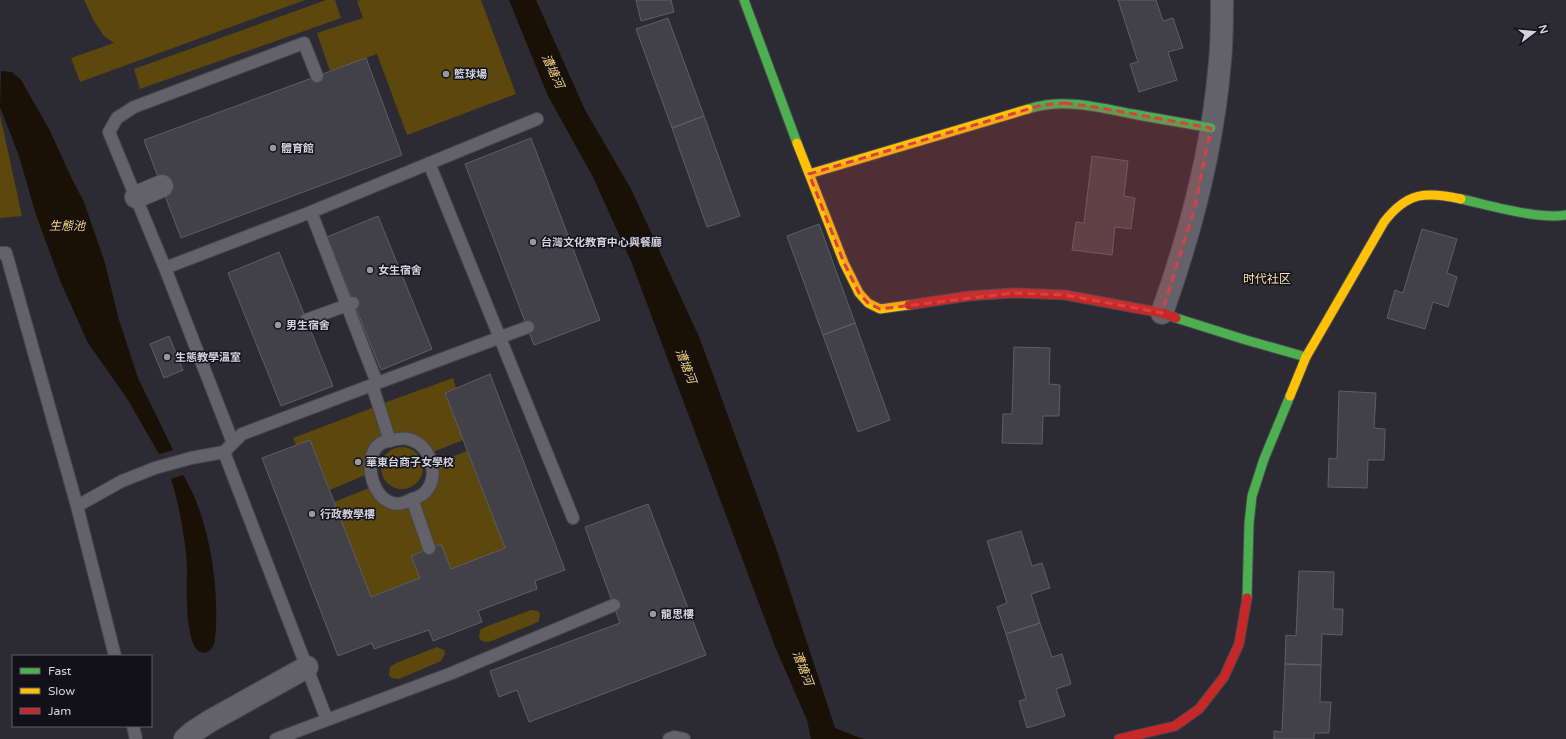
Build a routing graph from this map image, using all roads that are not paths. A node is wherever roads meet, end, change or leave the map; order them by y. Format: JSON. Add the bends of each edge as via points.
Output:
{"nodes":[{"id":1,"x":744,"y":0,"type":"edge"},
{"id":2,"x":1222,"y":0,"type":"edge"},
{"id":3,"x":317,"y":76,"type":"dead end"},
{"id":4,"x":537,"y":119,"type":"dead end"},
{"id":5,"x":1211,"y":128,"type":"junction"},
{"id":6,"x":430,"y":163,"type":"junction"},
{"id":7,"x":809,"y":174,"type":"junction"},
{"id":8,"x":162,"y":186,"type":"dead end"},
{"id":9,"x":136,"y":197,"type":"junction"},
{"id":10,"x":311,"y":212,"type":"junction"},
{"id":11,"x":1566,"y":215,"type":"edge"},
{"id":12,"x":0,"y":254,"type":"edge"},
{"id":13,"x":165,"y":268,"type":"junction"},
{"id":14,"x":350,"y":304,"type":"junction"},
{"id":15,"x":1162,"y":314,"type":"junction"},
{"id":16,"x":306,"y":320,"type":"dead end"},
{"id":17,"x":528,"y":327,"type":"dead end"},
{"id":18,"x":500,"y":338,"type":"junction"},
{"id":19,"x":1306,"y":357,"type":"junction"},
{"id":20,"x":374,"y":384,"type":"junction"},
{"id":21,"x":390,"y":441,"type":"junction"},
{"id":22,"x":233,"y":443,"type":"junction"},
{"id":23,"x":224,"y":452,"type":"junction"},
{"id":24,"x":412,"y":500,"type":"junction"},
{"id":25,"x":77,"y":506,"type":"junction"},
{"id":26,"x":573,"y":518,"type":"dead end"},
{"id":27,"x":429,"y":548,"type":"dead end"},
{"id":28,"x":614,"y":605,"type":"dead end"},
{"id":29,"x":115,"y":655,"type":"edge"},
{"id":30,"x":307,"y":667,"type":"junction"},
{"id":31,"x":327,"y":720,"type":"junction"},
{"id":32,"x":133,"y":727,"type":"edge"},
{"id":33,"x":136,"y":739,"type":"edge"},
{"id":34,"x":185,"y":739,"type":"edge"},
{"id":35,"x":276,"y":739,"type":"edge"},
{"id":36,"x":669,"y":739,"type":"edge"},
{"id":37,"x":684,"y":739,"type":"edge"},
{"id":38,"x":1119,"y":739,"type":"edge"}],
"edges":[{"from":1,"to":7,"type":"street"},
{"from":2,"to":5,"type":"street","via":[[1220,61]]},
{"from":3,"to":9,"type":"lane","via":[[304,43],[134,106],[117,118],[110,132]]},
{"from":4,"to":6,"type":"lane"},
{"from":5,"to":7,"type":"street","via":[[1065,103],[1042,105]]},
{"from":5,"to":15,"type":"street","via":[[1195,207]]},
{"from":6,"to":10,"type":"lane"},
{"from":6,"to":18,"type":"lane"},
{"from":7,"to":15,"type":"street","via":[[844,263],[859,293],[868,304],[880,309],[1013,292],[1065,295]]},
{"from":8,"to":9,"type":"street"},
{"from":9,"to":13,"type":"lane"},
{"from":10,"to":13,"type":"lane"},
{"from":10,"to":14,"type":"lane"},
{"from":11,"to":19,"type":"street","via":[[1556,218],[1444,195],[1426,194],[1407,200],[1394,209],[1384,222]]},
{"from":12,"to":25,"type":"lane","via":[[6,253]]},
{"from":13,"to":22,"type":"lane"},
{"from":14,"to":16,"type":"lane"},
{"from":14,"to":20,"type":"lane"},
{"from":15,"to":19,"type":"street"},
{"from":17,"to":18,"type":"lane"},
{"from":18,"to":20,"type":"lane"},
{"from":18,"to":26,"type":"lane"},
{"from":19,"to":38,"type":"street","via":[[1264,459],[1252,496],[1248,594],[1239,644],[1224,677],[1199,709],[1176,726]]},
{"from":20,"to":21,"type":"lane"},
{"from":20,"to":22,"type":"lane","via":[[242,434]]},
{"from":21,"to":24,"type":"lane","via":[[403,438],[420,444],[433,464],[433,476],[428,489]]},
{"from":21,"to":24,"type":"lane","via":[[384,442],[373,453],[370,470],[374,486],[382,498],[389,501],[399,504]]},
{"from":22,"to":23,"type":"lane"},
{"from":23,"to":25,"type":"lane","via":[[155,468],[122,481]]},
{"from":23,"to":30,"type":"lane"},
{"from":24,"to":27,"type":"lane"},
{"from":25,"to":29,"type":"lane"},
{"from":28,"to":31,"type":"lane","via":[[452,673]]},
{"from":30,"to":31,"type":"lane"},
{"from":30,"to":34,"type":"street","via":[[210,721]]},
{"from":31,"to":35,"type":"lane"},
{"from":32,"to":33,"type":"lane"},
{"from":36,"to":37,"type":"lane"}]}
